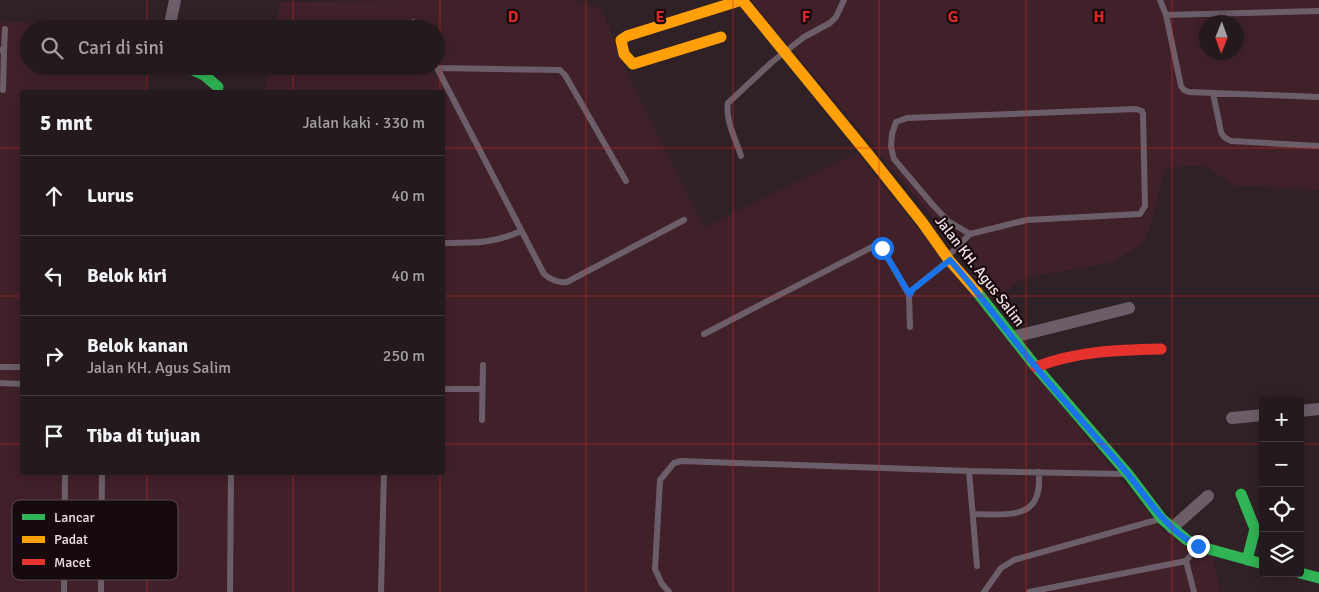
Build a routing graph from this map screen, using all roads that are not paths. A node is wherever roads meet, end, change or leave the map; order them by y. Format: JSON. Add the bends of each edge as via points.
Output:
{"nodes":[{"id":1,"x":175,"y":0,"type":"edge"},
{"id":2,"x":742,"y":0,"type":"edge"},
{"id":3,"x":844,"y":0,"type":"edge"},
{"id":4,"x":1160,"y":0,"type":"edge"},
{"id":5,"x":1319,"y":11,"type":"edge"},
{"id":6,"x":1166,"y":15,"type":"junction"},
{"id":7,"x":171,"y":20,"type":"edge"},
{"id":8,"x":5,"y":29,"type":"dead end"},
{"id":9,"x":721,"y":37,"type":"dead end"},
{"id":10,"x":2,"y":50,"type":"edge"},
{"id":11,"x":785,"y":52,"type":"junction"},
{"id":12,"x":445,"y":67,"type":"edge"},
{"id":13,"x":204,"y":75,"type":"edge"},
{"id":14,"x":440,"y":75,"type":"edge"},
{"id":15,"x":218,"y":87,"type":"dead end"},
{"id":16,"x":3,"y":90,"type":"dead end"},
{"id":17,"x":1214,"y":93,"type":"junction"},
{"id":18,"x":1319,"y":97,"type":"edge"},
{"id":19,"x":1319,"y":146,"type":"edge"},
{"id":20,"x":741,"y":156,"type":"dead end"},
{"id":21,"x":626,"y":181,"type":"dead end"},
{"id":22,"x":684,"y":220,"type":"dead end"},
{"id":23,"x":521,"y":231,"type":"junction"},
{"id":24,"x":970,"y":234,"type":"junction"},
{"id":25,"x":445,"y":243,"type":"edge"},
{"id":26,"x":948,"y":258,"type":"junction"},
{"id":27,"x":910,"y":295,"type":"junction"},
{"id":28,"x":1129,"y":308,"type":"dead end"},
{"id":29,"x":910,"y":327,"type":"dead end"},
{"id":30,"x":704,"y":334,"type":"dead end"},
{"id":31,"x":1013,"y":337,"type":"junction"},
{"id":32,"x":1161,"y":349,"type":"dead end"},
{"id":33,"x":483,"y":365,"type":"dead end"},
{"id":34,"x":0,"y":367,"type":"edge"},
{"id":35,"x":20,"y":367,"type":"edge"},
{"id":36,"x":1036,"y":367,"type":"junction"},
{"id":37,"x":0,"y":383,"type":"edge"},
{"id":38,"x":20,"y":384,"type":"edge"},
{"id":39,"x":445,"y":389,"type":"edge"},
{"id":40,"x":482,"y":390,"type":"junction"},
{"id":41,"x":1319,"y":409,"type":"edge"},
{"id":42,"x":1304,"y":411,"type":"edge"},
{"id":43,"x":1259,"y":415,"type":"edge"},
{"id":44,"x":1232,"y":418,"type":"dead end"},
{"id":45,"x":482,"y":420,"type":"dead end"},
{"id":46,"x":969,"y":471,"type":"junction"},
{"id":47,"x":1039,"y":472,"type":"junction"},
{"id":48,"x":1128,"y":474,"type":"junction"},
{"id":49,"x":65,"y":475,"type":"edge"},
{"id":50,"x":102,"y":475,"type":"edge"},
{"id":51,"x":231,"y":475,"type":"edge"},
{"id":52,"x":384,"y":475,"type":"edge"},
{"id":53,"x":1240,"y":494,"type":"dead end"},
{"id":54,"x":1208,"y":496,"type":"dead end"},
{"id":55,"x":65,"y":500,"type":"edge"},
{"id":56,"x":102,"y":500,"type":"edge"},
{"id":57,"x":973,"y":514,"type":"junction"},
{"id":58,"x":1162,"y":519,"type":"junction"},
{"id":59,"x":1172,"y":528,"type":"junction"},
{"id":60,"x":1198,"y":546,"type":"junction"},
{"id":61,"x":1247,"y":560,"type":"junction"},
{"id":62,"x":1186,"y":561,"type":"junction"},
{"id":63,"x":1259,"y":563,"type":"edge"},
{"id":64,"x":977,"y":566,"type":"dead end"},
{"id":65,"x":1304,"y":574,"type":"edge"},
{"id":66,"x":1319,"y":578,"type":"edge"},
{"id":67,"x":230,"y":592,"type":"edge"},
{"id":68,"x":381,"y":592,"type":"edge"},
{"id":69,"x":669,"y":592,"type":"edge"},
{"id":70,"x":984,"y":592,"type":"edge"},
{"id":71,"x":1029,"y":592,"type":"edge"},
{"id":72,"x":1194,"y":592,"type":"edge"}],
"edges":[{"from":1,"to":7,"type":"street"},
{"from":2,"to":9,"type":"street","via":[[627,36],[621,42],[628,61],[633,64]]},
{"from":2,"to":11,"type":"street","name":"Jalan KH. Agus Salim"},
{"from":3,"to":11,"type":"lane","via":[[836,17]]},
{"from":4,"to":6,"type":"lane"},
{"from":5,"to":6,"type":"lane"},
{"from":6,"to":17,"type":"lane","via":[[1181,86],[1189,92]]},
{"from":8,"to":10,"type":"lane"},
{"from":10,"to":16,"type":"lane"},
{"from":11,"to":20,"type":"lane","via":[[728,103],[727,112]]},
{"from":11,"to":26,"type":"street","name":"Jalan KH. Agus Salim"},
{"from":12,"to":21,"type":"lane","via":[[560,70],[566,75]]},
{"from":13,"to":15,"type":"street"},
{"from":14,"to":23,"type":"lane"},
{"from":17,"to":18,"type":"lane"},
{"from":17,"to":19,"type":"lane","via":[[1221,132],[1231,141]]},
{"from":22,"to":23,"type":"lane","via":[[561,283],[544,274]]},
{"from":23,"to":25,"type":"lane","via":[[491,242]]},
{"from":24,"to":24,"type":"lane","via":[[948,221],[894,159],[891,141],[896,122],[907,118],[1136,108],[1142,111],[1145,206],[1140,214],[1027,220]]},
{"from":24,"to":26,"type":"lane"},
{"from":26,"to":27,"type":"lane"},
{"from":26,"to":31,"type":"street","name":"Jalan KH. Agus Salim"},
{"from":27,"to":29,"type":"lane"},
{"from":27,"to":30,"type":"lane","via":[[879,245]]},
{"from":28,"to":31,"type":"street"},
{"from":31,"to":36,"type":"street","name":"Jalan KH. Agus Salim"},
{"from":32,"to":36,"type":"street","via":[[1084,354]]},
{"from":33,"to":40,"type":"lane"},
{"from":34,"to":35,"type":"lane"},
{"from":36,"to":48,"type":"street","name":"Jalan KH. Agus Salim"},
{"from":37,"to":38,"type":"lane"},
{"from":39,"to":40,"type":"lane"},
{"from":40,"to":45,"type":"lane"},
{"from":41,"to":42,"type":"street"},
{"from":43,"to":44,"type":"street"},
{"from":46,"to":47,"type":"lane"},
{"from":46,"to":57,"type":"lane"},
{"from":46,"to":69,"type":"lane","via":[[681,460],[674,463],[660,480],[654,569]]},
{"from":47,"to":48,"type":"lane"},
{"from":47,"to":57,"type":"lane","via":[[1038,491],[1030,508],[1022,512]]},
{"from":48,"to":58,"type":"street","name":"Jalan KH. Agus Salim"},
{"from":49,"to":55,"type":"lane"},
{"from":50,"to":56,"type":"lane"},
{"from":51,"to":67,"type":"lane"},
{"from":52,"to":68,"type":"lane"},
{"from":53,"to":61,"type":"street","via":[[1255,529]]},
{"from":54,"to":59,"type":"street"},
{"from":57,"to":64,"type":"lane"},
{"from":58,"to":59,"type":"street","name":"Jalan KH. Agus Salim"},
{"from":58,"to":70,"type":"lane","via":[[1014,560],[1001,568]]},
{"from":59,"to":60,"type":"street","name":"Jalan KH. Agus Salim"},
{"from":60,"to":61,"type":"street","name":"Jalan KH. Agus Salim"},
{"from":60,"to":62,"type":"lane"},
{"from":61,"to":63,"type":"street","name":"Jalan KH. Agus Salim"},
{"from":62,"to":71,"type":"lane"},
{"from":62,"to":72,"type":"lane"},
{"from":65,"to":66,"type":"street"}]}
